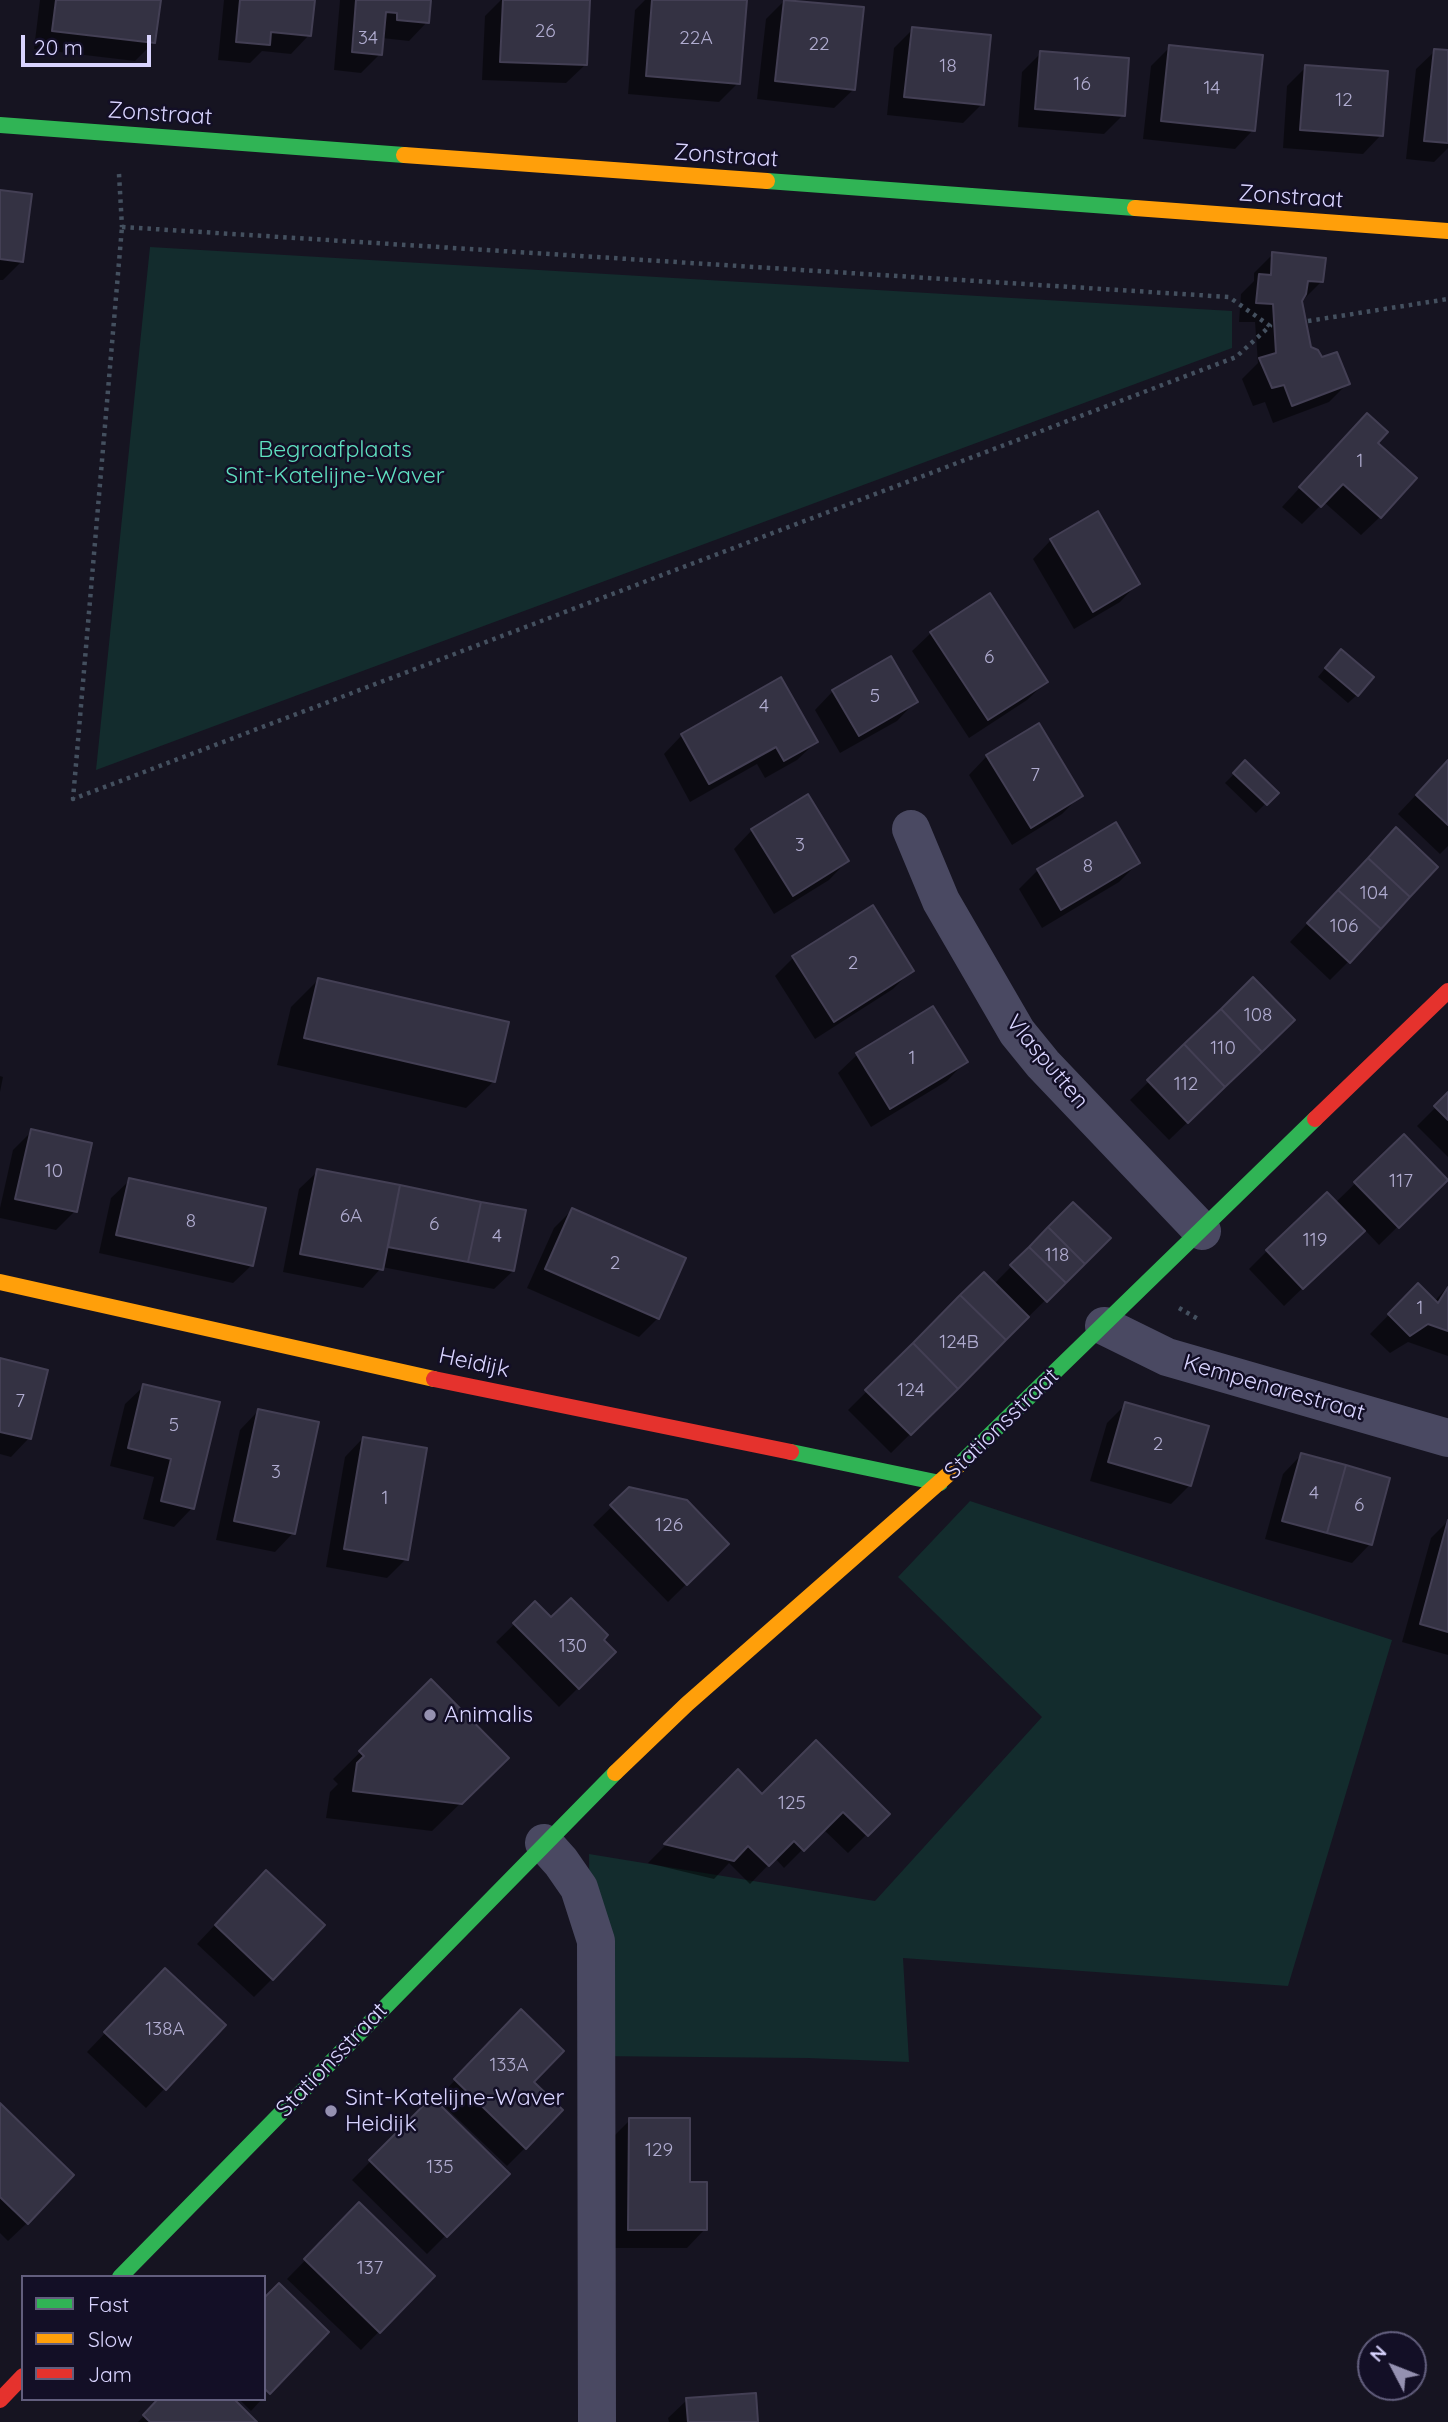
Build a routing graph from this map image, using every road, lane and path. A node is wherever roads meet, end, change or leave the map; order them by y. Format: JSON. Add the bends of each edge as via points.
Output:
{"nodes":[{"id":1,"x":0,"y":125,"type":"edge"},
{"id":2,"x":116,"y":134,"type":"junction"},
{"id":3,"x":122,"y":227,"type":"junction"},
{"id":4,"x":1448,"y":231,"type":"edge"},
{"id":5,"x":1448,"y":299,"type":"edge"},
{"id":6,"x":1308,"y":321,"type":"dead end"},
{"id":7,"x":911,"y":829,"type":"dead end"},
{"id":8,"x":1448,"y":991,"type":"edge"},
{"id":9,"x":1202,"y":1231,"type":"junction"},
{"id":10,"x":0,"y":1282,"type":"edge"},
{"id":11,"x":1104,"y":1326,"type":"junction"},
{"id":12,"x":1448,"y":1438,"type":"edge"},
{"id":13,"x":940,"y":1483,"type":"junction"},
{"id":14,"x":544,"y":1843,"type":"junction"},
{"id":15,"x":122,"y":2275,"type":"edge"},
{"id":16,"x":21,"y":2378,"type":"edge"},
{"id":17,"x":0,"y":2400,"type":"edge"},
{"id":18,"x":597,"y":2422,"type":"edge"}],
"edges":[{"from":1,"to":2,"type":"street","name":"Zonstraat"},
{"from":2,"to":3,"type":"path"},
{"from":2,"to":4,"type":"street","name":"Zonstraat"},
{"from":3,"to":3,"type":"path","via":[[1229,297],[1270,326],[1236,357],[73,799]]},
{"from":5,"to":6,"type":"path"},
{"from":7,"to":9,"type":"street","name":"Vlasputten","via":[[941,901],[1017,1032]]},
{"from":8,"to":9,"type":"street","name":"Stationsstraat"},
{"from":9,"to":11,"type":"street","name":"Stationsstraat"},
{"from":10,"to":13,"type":"street","name":"Heidijk","via":[[426,1377]]},
{"from":11,"to":12,"type":"street","name":"Kempenarestraat","via":[[1167,1357]]},
{"from":11,"to":13,"type":"street","name":"Stationsstraat"},
{"from":13,"to":14,"type":"street","name":"Stationsstraat","via":[[687,1704]]},
{"from":14,"to":15,"type":"street","name":"Stationsstraat"},
{"from":14,"to":18,"type":"street","via":[[579,1888],[596,1941]]},
{"from":16,"to":17,"type":"street"}]}
